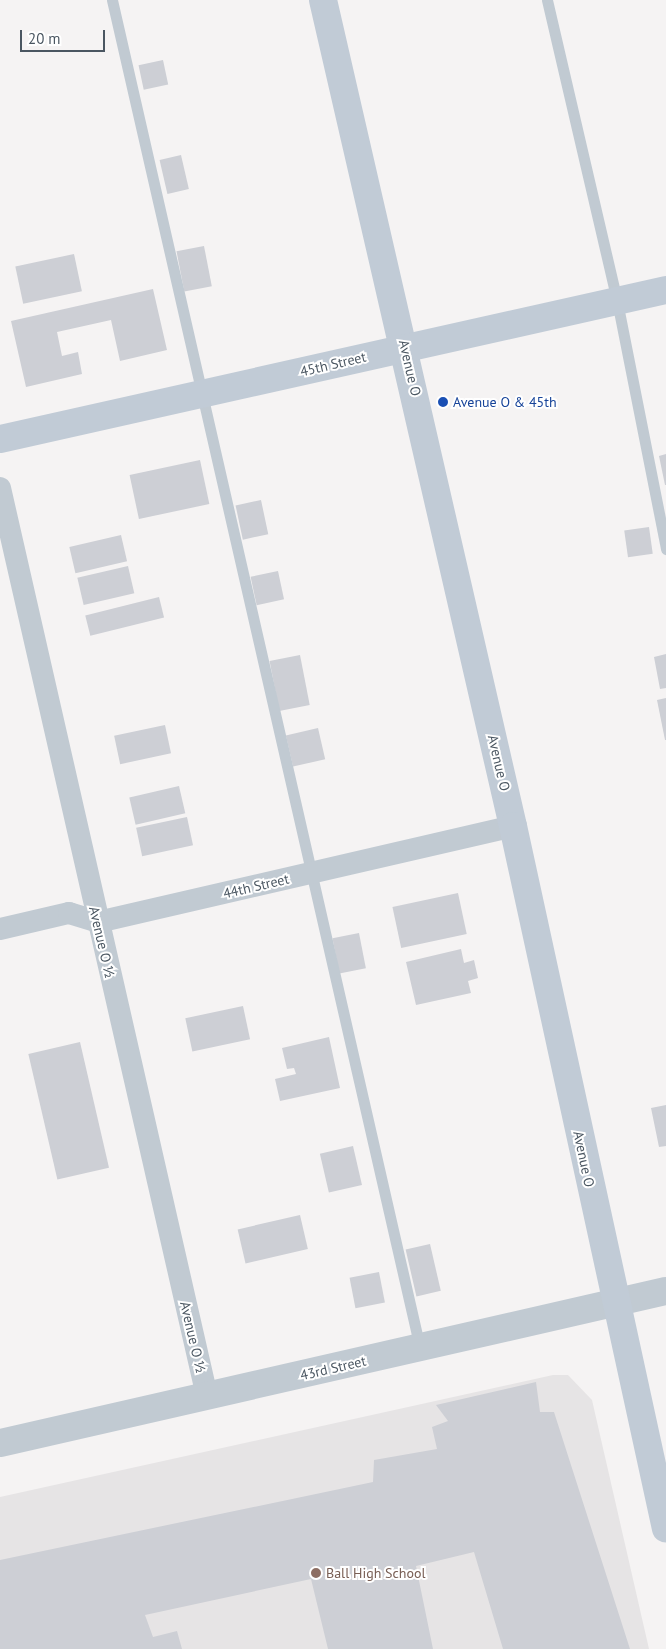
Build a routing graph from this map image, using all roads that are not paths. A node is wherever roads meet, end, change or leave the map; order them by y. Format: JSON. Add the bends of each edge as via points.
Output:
{"nodes":[{"id":1,"x":112,"y":0,"type":"edge"},
{"id":2,"x":323,"y":0,"type":"edge"},
{"id":3,"x":547,"y":0,"type":"edge"},
{"id":4,"x":666,"y":290,"type":"edge"},
{"id":5,"x":617,"y":301,"type":"junction"},
{"id":6,"x":405,"y":348,"type":"junction"},
{"id":7,"x":202,"y":394,"type":"junction"},
{"id":8,"x":0,"y":439,"type":"edge"},
{"id":9,"x":0,"y":488,"type":"edge"},
{"id":10,"x":5,"y":538,"type":"edge"},
{"id":11,"x":666,"y":548,"type":"edge"},
{"id":12,"x":513,"y":826,"type":"junction"},
{"id":13,"x":310,"y":873,"type":"junction"},
{"id":14,"x":98,"y":922,"type":"junction"},
{"id":15,"x":0,"y":929,"type":"edge"},
{"id":16,"x":666,"y":1291,"type":"edge"},
{"id":17,"x":615,"y":1302,"type":"junction"},
{"id":18,"x":420,"y":1348,"type":"junction"},
{"id":19,"x":207,"y":1396,"type":"junction"},
{"id":20,"x":0,"y":1443,"type":"edge"},
{"id":21,"x":666,"y":1529,"type":"edge"}],
"edges":[{"from":1,"to":7,"type":"lane"},
{"from":2,"to":6,"type":"main road","name":"Avenue O"},
{"from":3,"to":5,"type":"lane"},
{"from":4,"to":5,"type":"main road","name":"45th Street"},
{"from":5,"to":6,"type":"main road","name":"45th Street"},
{"from":5,"to":11,"type":"lane"},
{"from":6,"to":7,"type":"main road","name":"45th Street"},
{"from":6,"to":12,"type":"main road","name":"Avenue O"},
{"from":7,"to":8,"type":"main road","name":"45th Street"},
{"from":7,"to":13,"type":"lane"},
{"from":9,"to":10,"type":"street","name":"Avenue O ½"},
{"from":10,"to":14,"type":"street","name":"Avenue O ½"},
{"from":12,"to":13,"type":"street","name":"44th Street"},
{"from":12,"to":17,"type":"main road","name":"Avenue O"},
{"from":13,"to":14,"type":"street","name":"44th Street"},
{"from":13,"to":18,"type":"lane"},
{"from":14,"to":15,"type":"street","via":[[69,913]]},
{"from":14,"to":19,"type":"street","name":"Avenue O ½"},
{"from":16,"to":17,"type":"street","name":"43rd Street"},
{"from":17,"to":18,"type":"street","name":"43rd Street"},
{"from":17,"to":21,"type":"main road","name":"Avenue O"},
{"from":18,"to":19,"type":"street","name":"43rd Street"},
{"from":19,"to":20,"type":"street","name":"43rd Street"}]}
